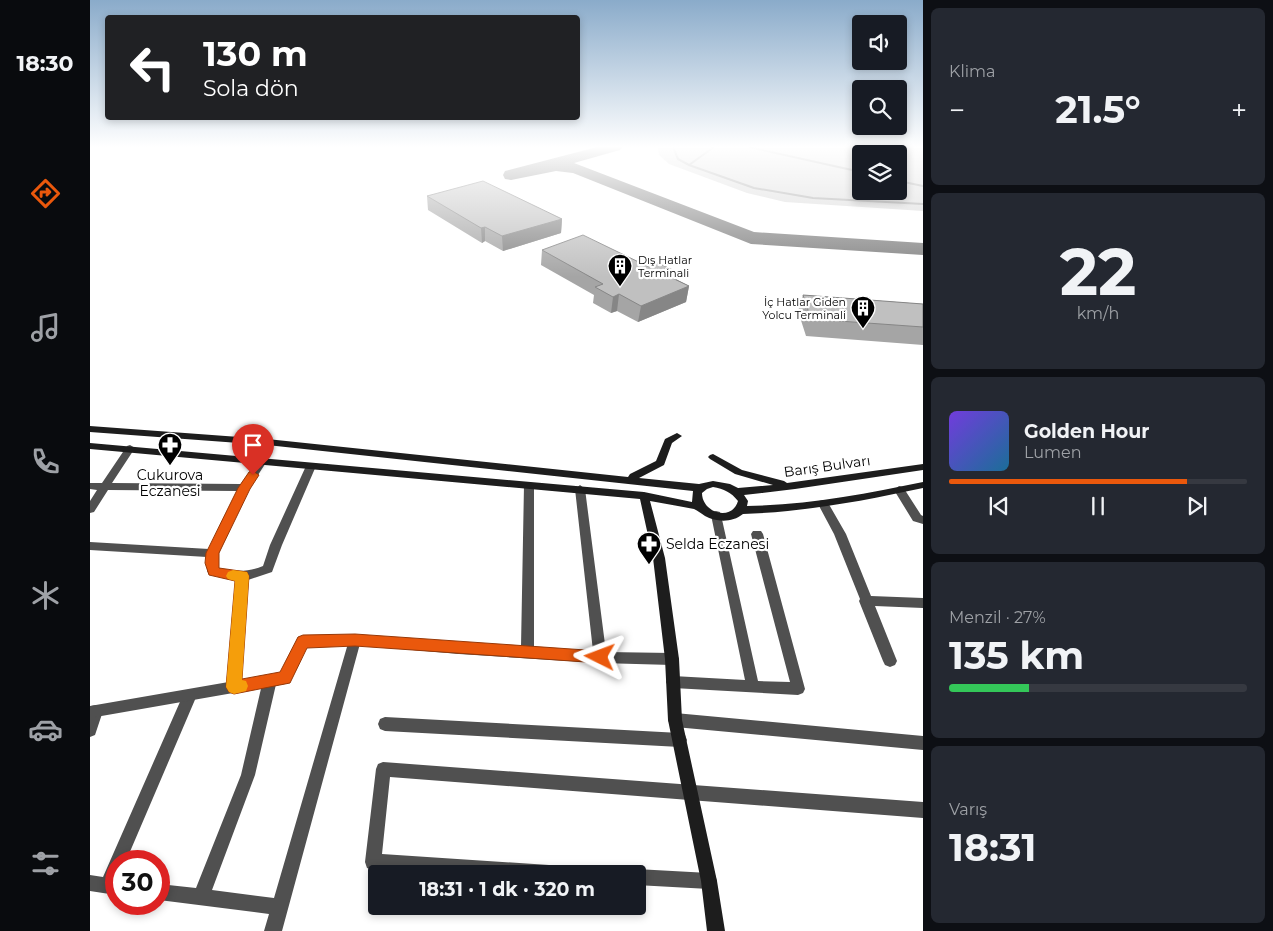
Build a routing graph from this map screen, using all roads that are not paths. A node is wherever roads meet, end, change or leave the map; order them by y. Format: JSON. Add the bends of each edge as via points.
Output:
{"nodes":[{"id":1,"x":90,"y":429,"type":"edge"},
{"id":2,"x":677,"y":436,"type":"dead end"},
{"id":3,"x":90,"y":446,"type":"edge"},
{"id":4,"x":130,"y":448,"type":"junction"},
{"id":5,"x":713,"y":457,"type":"dead end"},
{"id":6,"x":262,"y":461,"type":"junction"},
{"id":7,"x":311,"y":466,"type":"junction"},
{"id":8,"x":923,"y":467,"type":"edge"},
{"id":9,"x":632,"y":479,"type":"junction"},
{"id":10,"x":923,"y":485,"type":"edge"},
{"id":11,"x":90,"y":486,"type":"edge"},
{"id":12,"x":529,"y":486,"type":"junction"},
{"id":13,"x":104,"y":487,"type":"junction"},
{"id":14,"x":244,"y":488,"type":"junction"},
{"id":15,"x":701,"y":488,"type":"junction"},
{"id":16,"x":786,"y":488,"type":"junction"},
{"id":17,"x":580,"y":489,"type":"junction"},
{"id":18,"x":899,"y":490,"type":"junction"},
{"id":19,"x":736,"y":492,"type":"junction"},
{"id":20,"x":644,"y":496,"type":"junction"},
{"id":21,"x":823,"y":504,"type":"junction"},
{"id":22,"x":701,"y":507,"type":"junction"},
{"id":23,"x":90,"y":509,"type":"edge"},
{"id":24,"x":741,"y":510,"type":"junction"},
{"id":25,"x":716,"y":515,"type":"junction"},
{"id":26,"x":923,"y":520,"type":"edge"},
{"id":27,"x":757,"y":534,"type":"dead end"},
{"id":28,"x":90,"y":546,"type":"edge"},
{"id":29,"x":213,"y":553,"type":"junction"},
{"id":30,"x":242,"y":576,"type":"junction"},
{"id":31,"x":865,"y":601,"type":"junction"},
{"id":32,"x":923,"y":603,"type":"edge"},
{"id":33,"x":355,"y":640,"type":"junction"},
{"id":34,"x":527,"y":653,"type":"junction"},
{"id":35,"x":600,"y":657,"type":"junction"},
{"id":36,"x":672,"y":659,"type":"junction"},
{"id":37,"x":890,"y":661,"type":"dead end"},
{"id":38,"x":270,"y":680,"type":"junction"},
{"id":39,"x":673,"y":682,"type":"junction"},
{"id":40,"x":753,"y":686,"type":"junction"},
{"id":41,"x":234,"y":687,"type":"junction"},
{"id":42,"x":190,"y":695,"type":"junction"},
{"id":43,"x":93,"y":712,"type":"edge"},
{"id":44,"x":676,"y":720,"type":"junction"},
{"id":45,"x":385,"y":724,"type":"dead end"},
{"id":46,"x":90,"y":730,"type":"edge"},
{"id":47,"x":680,"y":740,"type":"junction"},
{"id":48,"x":923,"y":743,"type":"edge"},
{"id":49,"x":690,"y":791,"type":"junction"},
{"id":50,"x":923,"y":810,"type":"edge"},
{"id":51,"x":123,"y":850,"type":"edge"},
{"id":52,"x":421,"y":865,"type":"edge"},
{"id":53,"x":646,"y":878,"type":"edge"},
{"id":54,"x":709,"y":881,"type":"junction"},
{"id":55,"x":90,"y":884,"type":"edge"},
{"id":56,"x":105,"y":886,"type":"edge"},
{"id":57,"x":170,"y":893,"type":"edge"},
{"id":58,"x":201,"y":896,"type":"junction"},
{"id":59,"x":279,"y":907,"type":"junction"},
{"id":60,"x":273,"y":931,"type":"edge"},
{"id":61,"x":716,"y":931,"type":"edge"}],
"edges":[{"from":1,"to":9,"type":"main road","via":[[267,442]]},
{"from":2,"to":9,"type":"main road","via":[[668,441],[660,463]]},
{"from":3,"to":4,"type":"main road"},
{"from":4,"to":6,"type":"main road"},
{"from":4,"to":13,"type":"street"},
{"from":5,"to":16,"type":"main road","via":[[739,472],[780,483]]},
{"from":6,"to":7,"type":"main road"},
{"from":6,"to":14,"type":"street"},
{"from":7,"to":12,"type":"main road"},
{"from":7,"to":30,"type":"street","via":[[268,569],[256,575]]},
{"from":8,"to":16,"type":"main road","name":"Barış Bulvarı"},
{"from":9,"to":15,"type":"main road"},
{"from":10,"to":18,"type":"main road"},
{"from":11,"to":13,"type":"street"},
{"from":12,"to":17,"type":"main road"},
{"from":12,"to":34,"type":"street"},
{"from":13,"to":14,"type":"street"},
{"from":13,"to":23,"type":"street"},
{"from":14,"to":29,"type":"street"},
{"from":15,"to":19,"type":"main road","via":[[719,485]]},
{"from":15,"to":22,"type":"main road","via":[[696,497]]},
{"from":16,"to":19,"type":"main road","name":"Barış Bulvarı"},
{"from":17,"to":20,"type":"main road"},
{"from":17,"to":35,"type":"street"},
{"from":18,"to":21,"type":"main road"},
{"from":18,"to":26,"type":"street","via":[[917,518]]},
{"from":19,"to":24,"type":"main road","via":[[743,501]]},
{"from":20,"to":22,"type":"main road"},
{"from":20,"to":36,"type":"main road","via":[[659,558]]},
{"from":21,"to":24,"type":"main road","via":[[778,510]]},
{"from":21,"to":31,"type":"street","via":[[840,534]]},
{"from":22,"to":25,"type":"main road"},
{"from":24,"to":25,"type":"main road","via":[[729,516]]},
{"from":25,"to":40,"type":"street"},
{"from":27,"to":40,"type":"street","via":[[798,689]]},
{"from":28,"to":29,"type":"street"},
{"from":29,"to":30,"type":"street","via":[[213,571]]},
{"from":30,"to":41,"type":"street"},
{"from":31,"to":32,"type":"street"},
{"from":31,"to":37,"type":"street"},
{"from":33,"to":34,"type":"street"},
{"from":33,"to":38,"type":"street","via":[[303,642],[285,678]]},
{"from":33,"to":59,"type":"street"},
{"from":34,"to":35,"type":"street"},
{"from":35,"to":36,"type":"street"},
{"from":36,"to":39,"type":"main road"},
{"from":38,"to":41,"type":"street"},
{"from":38,"to":58,"type":"street","via":[[248,775]]},
{"from":39,"to":40,"type":"street"},
{"from":39,"to":44,"type":"main road"},
{"from":41,"to":42,"type":"street"},
{"from":42,"to":43,"type":"street"},
{"from":42,"to":51,"type":"street"},
{"from":43,"to":46,"type":"street"},
{"from":44,"to":47,"type":"main road"},
{"from":44,"to":48,"type":"street"},
{"from":45,"to":47,"type":"street"},
{"from":47,"to":49,"type":"main road"},
{"from":49,"to":50,"type":"street"},
{"from":49,"to":52,"type":"street","via":[[383,769],[373,862]]},
{"from":49,"to":54,"type":"main road"},
{"from":53,"to":54,"type":"street"},
{"from":54,"to":61,"type":"main road"},
{"from":55,"to":56,"type":"street"},
{"from":57,"to":58,"type":"street"},
{"from":58,"to":59,"type":"street"},
{"from":59,"to":60,"type":"street"}]}
